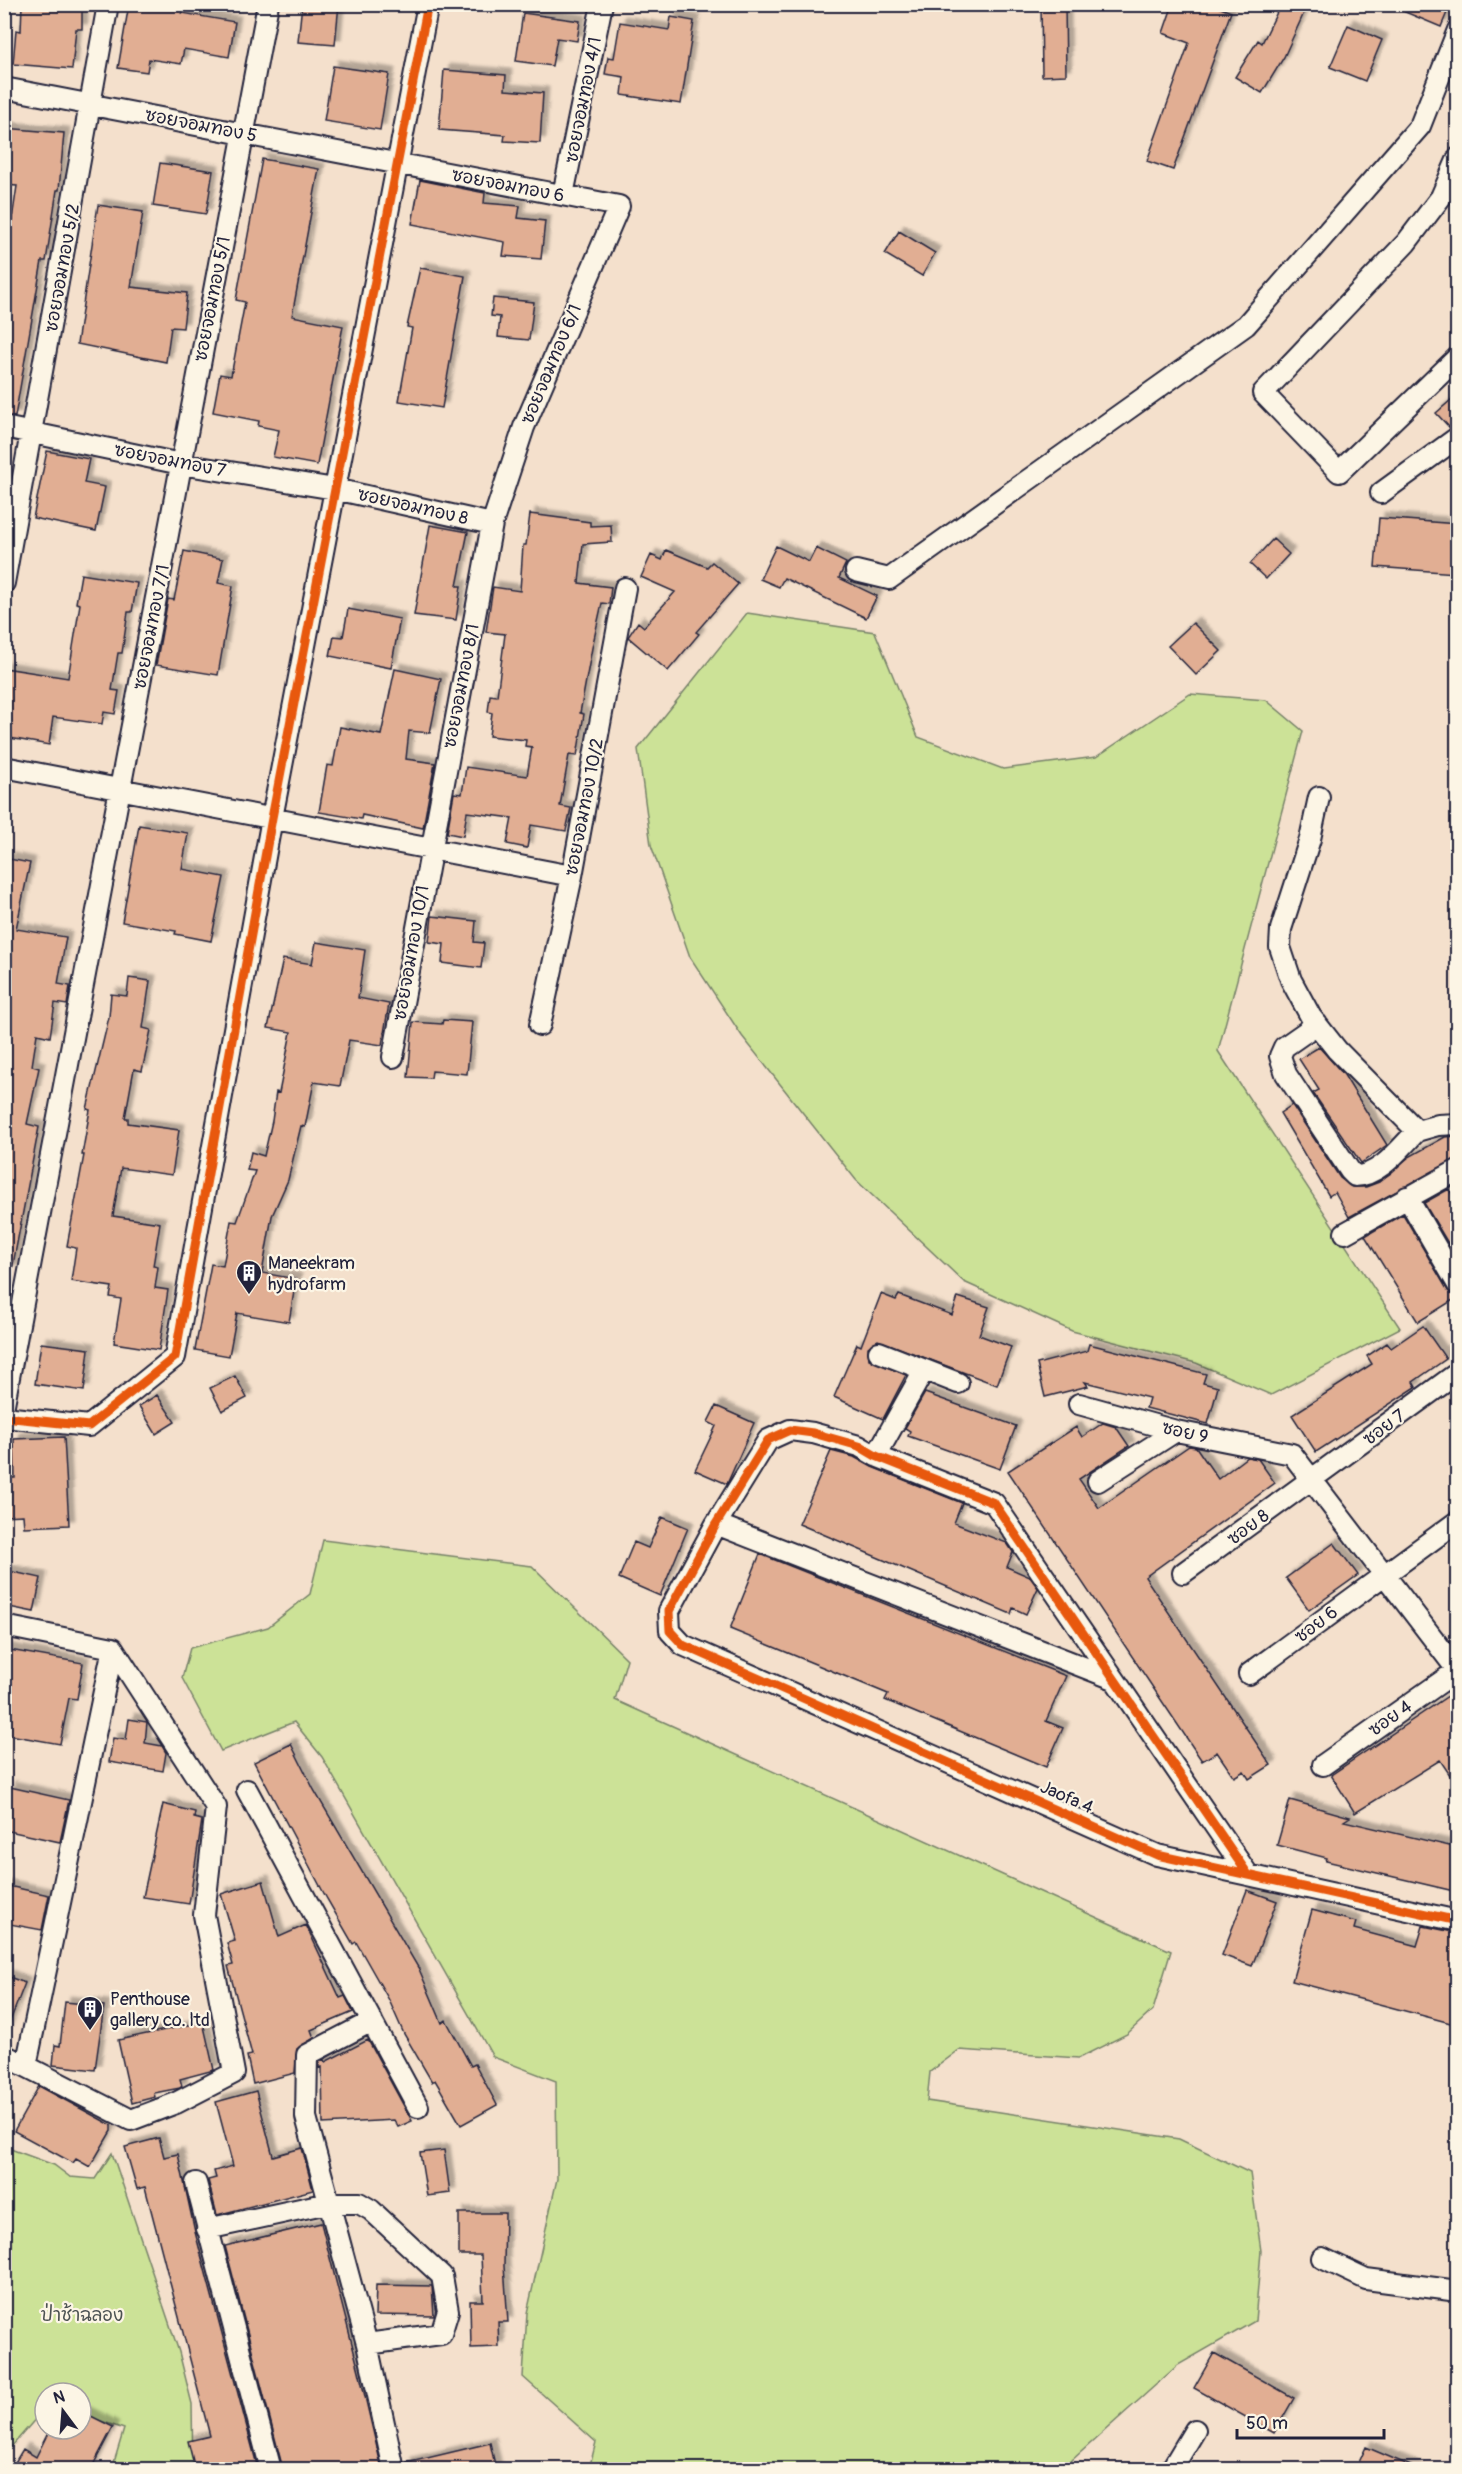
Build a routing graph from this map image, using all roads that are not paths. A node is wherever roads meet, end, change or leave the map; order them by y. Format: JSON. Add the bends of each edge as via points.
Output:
{"nodes":[{"id":1,"x":108,"y":4,"type":"edge"},
{"id":2,"x":268,"y":4,"type":"edge"},
{"id":3,"x":428,"y":4,"type":"edge"},
{"id":4,"x":602,"y":4,"type":"edge"},
{"id":5,"x":1458,"y":30,"type":"edge"},
{"id":6,"x":4,"y":88,"type":"edge"},
{"id":7,"x":92,"y":104,"type":"junction"},
{"id":8,"x":243,"y":133,"type":"junction"},
{"id":9,"x":1458,"y":158,"type":"edge"},
{"id":10,"x":398,"y":163,"type":"junction"},
{"id":11,"x":563,"y":195,"type":"junction"},
{"id":12,"x":619,"y":206,"type":"joint"},
{"id":13,"x":1458,"y":357,"type":"edge"},
{"id":14,"x":4,"y":427,"type":"edge"},
{"id":15,"x":32,"y":432,"type":"junction"},
{"id":16,"x":1458,"y":437,"type":"edge"},
{"id":17,"x":181,"y":464,"type":"junction"},
{"id":18,"x":335,"y":489,"type":"junction"},
{"id":19,"x":1381,"y":493,"type":"dead end"},
{"id":20,"x":492,"y":524,"type":"junction"},
{"id":21,"x":856,"y":571,"type":"dead end"},
{"id":22,"x":4,"y":583,"type":"edge"},
{"id":23,"x":625,"y":588,"type":"dead end"},
{"id":24,"x":4,"y":767,"type":"edge"},
{"id":25,"x":120,"y":789,"type":"junction"},
{"id":26,"x":1319,"y":797,"type":"dead end"},
{"id":27,"x":272,"y":818,"type":"junction"},
{"id":28,"x":430,"y":849,"type":"junction"},
{"id":29,"x":572,"y":876,"type":"junction"},
{"id":30,"x":1317,"y":1024,"type":"junction"},
{"id":31,"x":540,"y":1025,"type":"dead end"},
{"id":32,"x":393,"y":1057,"type":"dead end"},
{"id":33,"x":1458,"y":1124,"type":"edge"},
{"id":34,"x":1417,"y":1131,"type":"junction"},
{"id":35,"x":1458,"y":1170,"type":"edge"},
{"id":36,"x":1407,"y":1197,"type":"junction"},
{"id":37,"x":1346,"y":1233,"type":"dead end"},
{"id":38,"x":1458,"y":1285,"type":"edge"},
{"id":39,"x":879,"y":1352,"type":"dead end"},
{"id":40,"x":924,"y":1370,"type":"junction"},
{"id":41,"x":1456,"y":1374,"type":"dead end"},
{"id":42,"x":958,"y":1383,"type":"dead end"},
{"id":43,"x":4,"y":1404,"type":"edge"},
{"id":44,"x":1079,"y":1404,"type":"dead end"},
{"id":45,"x":4,"y":1417,"type":"edge"},
{"id":46,"x":1176,"y":1431,"type":"junction"},
{"id":47,"x":876,"y":1456,"type":"junction"},
{"id":48,"x":1312,"y":1480,"type":"junction"},
{"id":49,"x":1098,"y":1481,"type":"dead end"},
{"id":50,"x":1458,"y":1521,"type":"edge"},
{"id":51,"x":716,"y":1524,"type":"junction"},
{"id":52,"x":1183,"y":1573,"type":"dead end"},
{"id":53,"x":1384,"y":1573,"type":"junction"},
{"id":54,"x":4,"y":1626,"type":"edge"},
{"id":55,"x":113,"y":1648,"type":"junction"},
{"id":56,"x":1458,"y":1670,"type":"edge"},
{"id":57,"x":1249,"y":1674,"type":"dead end"},
{"id":58,"x":1114,"y":1679,"type":"junction"},
{"id":59,"x":1323,"y":1766,"type":"dead end"},
{"id":60,"x":247,"y":1790,"type":"dead end"},
{"id":61,"x":1247,"y":1873,"type":"junction"},
{"id":62,"x":1458,"y":1921,"type":"edge"},
{"id":63,"x":372,"y":2021,"type":"junction"},
{"id":64,"x":4,"y":2055,"type":"edge"},
{"id":65,"x":26,"y":2066,"type":"junction"},
{"id":66,"x":418,"y":2108,"type":"dead end"},
{"id":67,"x":196,"y":2183,"type":"dead end"},
{"id":68,"x":328,"y":2203,"type":"junction"},
{"id":69,"x":207,"y":2229,"type":"junction"},
{"id":70,"x":1322,"y":2258,"type":"dead end"},
{"id":71,"x":1458,"y":2291,"type":"edge"},
{"id":72,"x":367,"y":2344,"type":"junction"},
{"id":73,"x":1195,"y":2430,"type":"dead end"},
{"id":74,"x":271,"y":2469,"type":"edge"},
{"id":75,"x":394,"y":2469,"type":"edge"},
{"id":76,"x":1171,"y":2469,"type":"edge"}],
"edges":[{"from":1,"to":7,"type":"street","name":"ซอยจอมทอง 5/2"},
{"from":2,"to":8,"type":"street","name":"ซอยจอมทอง 5/1"},
{"from":3,"to":10,"type":"street"},
{"from":4,"to":11,"type":"street","name":"ซอยจอมทอง 4/1"},
{"from":5,"to":21,"type":"street","via":[[1420,126],[1246,325],[889,579]]},
{"from":6,"to":7,"type":"street","name":"ซอยจอมทอง 5"},
{"from":7,"to":8,"type":"street","name":"ซอยจอมทอง 5"},
{"from":7,"to":15,"type":"street","name":"ซอยจอมทอง 5/2"},
{"from":8,"to":10,"type":"street","name":"ซอยจอมทอง 5"},
{"from":8,"to":17,"type":"street","name":"ซอยจอมทอง 5/1"},
{"from":9,"to":13,"type":"street","via":[[1441,197],[1406,243],[1263,393],[1339,472]]},
{"from":10,"to":11,"type":"street","name":"ซอยจอมทอง 6"},
{"from":10,"to":18,"type":"street"},
{"from":11,"to":12,"type":"street","name":"ซอยจอมทอง 6"},
{"from":12,"to":20,"type":"street","name":"ซอยจอมทอง 6/1","via":[[524,427]]},
{"from":14,"to":15,"type":"street","name":"ซอยจอมทอง 7"},
{"from":15,"to":17,"type":"street","name":"ซอยจอมทอง 7"},
{"from":15,"to":22,"type":"street","name":"ซอยจอมทอง 5/2"},
{"from":16,"to":19,"type":"street"},
{"from":17,"to":18,"type":"street","name":"ซอยจอมทอง 7"},
{"from":17,"to":25,"type":"street","name":"ซอยจอมทอง 7/1"},
{"from":18,"to":20,"type":"street","name":"ซอยจอมทอง 8"},
{"from":18,"to":27,"type":"street"},
{"from":20,"to":28,"type":"street","name":"ซอยจอมทอง 8/1"},
{"from":23,"to":29,"type":"street","name":"ซอยจอมทอง 10/2"},
{"from":24,"to":25,"type":"street"},
{"from":25,"to":27,"type":"street"},
{"from":25,"to":43,"type":"street","name":"ซอยจอมทอง 7/1"},
{"from":26,"to":30,"type":"street","via":[[1281,929],[1280,947],[1291,980]]},
{"from":27,"to":28,"type":"street"},
{"from":27,"to":45,"type":"street","via":[[175,1357],[89,1426]]},
{"from":28,"to":29,"type":"street"},
{"from":28,"to":32,"type":"street","name":"ซอยจอมทอง 10/1"},
{"from":29,"to":31,"type":"street","name":"ซอยจอมทอง 10/2"},
{"from":30,"to":34,"type":"street","via":[[1337,1050]]},
{"from":30,"to":34,"type":"street","via":[[1292,1039],[1280,1056],[1286,1074],[1350,1171],[1362,1176],[1388,1161]]},
{"from":33,"to":34,"type":"street"},
{"from":35,"to":36,"type":"street"},
{"from":36,"to":37,"type":"street"},
{"from":36,"to":38,"type":"street"},
{"from":39,"to":40,"type":"street"},
{"from":40,"to":42,"type":"street"},
{"from":40,"to":47,"type":"street"},
{"from":41,"to":48,"type":"street","name":"ซอย 7"},
{"from":44,"to":46,"type":"street","name":"ซอย 9"},
{"from":46,"to":48,"type":"street","name":"ซอย 9","via":[[1292,1454]]},
{"from":46,"to":49,"type":"street"},
{"from":47,"to":51,"type":"street","via":[[860,1446],[790,1430],[768,1440]]},
{"from":47,"to":58,"type":"street","via":[[994,1503]]},
{"from":48,"to":52,"type":"street","name":"ซอย 8"},
{"from":48,"to":53,"type":"street"},
{"from":50,"to":53,"type":"street","name":"ซอย 6"},
{"from":51,"to":58,"type":"street"},
{"from":51,"to":61,"type":"street","name":"Jaofa 4","via":[[669,1611],[670,1631],[682,1645],[1157,1856]]},
{"from":53,"to":56,"type":"street"},
{"from":53,"to":57,"type":"street","name":"ซอย 6"},
{"from":54,"to":55,"type":"street"},
{"from":55,"to":65,"type":"street"},
{"from":55,"to":65,"type":"street","via":[[216,1808],[204,1915],[234,2073],[176,2103],[131,2120]]},
{"from":56,"to":59,"type":"street","name":"ซอย 4"},
{"from":58,"to":61,"type":"street"},
{"from":60,"to":63,"type":"street"},
{"from":61,"to":62,"type":"street","name":"Jaofa 4"},
{"from":63,"to":66,"type":"street"},
{"from":63,"to":68,"type":"street","via":[[307,2055],[306,2117]]},
{"from":64,"to":65,"type":"street"},
{"from":67,"to":69,"type":"street"},
{"from":68,"to":69,"type":"street"},
{"from":68,"to":72,"type":"street"},
{"from":68,"to":72,"type":"street","via":[[359,2203],[371,2210],[442,2276],[448,2311],[441,2334]]},
{"from":69,"to":74,"type":"street"},
{"from":70,"to":71,"type":"street","via":[[1366,2279]]},
{"from":72,"to":75,"type":"street"},
{"from":73,"to":76,"type":"street"}]}
